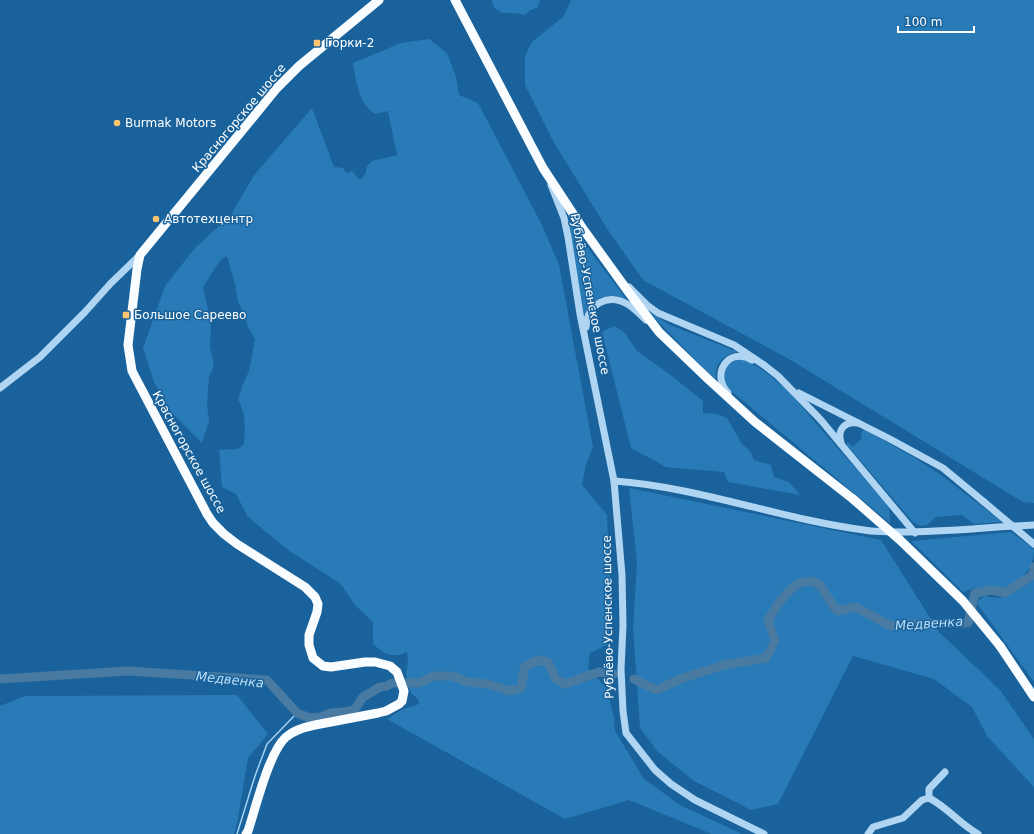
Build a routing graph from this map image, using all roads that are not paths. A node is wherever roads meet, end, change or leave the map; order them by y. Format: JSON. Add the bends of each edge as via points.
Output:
{"nodes":[{"id":1,"x":379,"y":0,"type":"edge"},
{"id":2,"x":455,"y":0,"type":"edge"},
{"id":3,"x":543,"y":168,"type":"junction"},
{"id":4,"x":140,"y":255,"type":"junction"},
{"id":5,"x":606,"y":261,"type":"junction"},
{"id":6,"x":659,"y":332,"type":"junction"},
{"id":7,"x":585,"y":334,"type":"junction"},
{"id":8,"x":778,"y":376,"type":"junction"},
{"id":9,"x":0,"y":388,"type":"edge"},
{"id":10,"x":793,"y":390,"type":"junction"},
{"id":11,"x":755,"y":422,"type":"junction"},
{"id":12,"x":860,"y":423,"type":"junction"},
{"id":13,"x":844,"y":448,"type":"junction"},
{"id":14,"x":614,"y":481,"type":"junction"},
{"id":15,"x":1034,"y":525,"type":"edge"},
{"id":16,"x":915,"y":532,"type":"junction"},
{"id":17,"x":1034,"y":544,"type":"edge"},
{"id":18,"x":1034,"y":697,"type":"edge"},
{"id":19,"x":945,"y":772,"type":"dead end"},
{"id":20,"x":929,"y":798,"type":"junction"},
{"id":21,"x":246,"y":834,"type":"edge"},
{"id":22,"x":764,"y":834,"type":"edge"},
{"id":23,"x":868,"y":834,"type":"edge"},
{"id":24,"x":978,"y":834,"type":"edge"}],
"edges":[{"from":1,"to":4,"type":"main road","name":"Красногорское шоссе","via":[[299,66],[277,88]]},
{"from":2,"to":3,"type":"main road","name":"Рублёво-Успенское шоссе"},
{"from":3,"to":5,"type":"main road","name":"Рублёво-Успенское шоссе"},
{"from":3,"to":7,"type":"street","name":"Рублёво-Успенское шоссе","via":[[564,218]]},
{"from":4,"to":9,"type":"street","via":[[40,357]]},
{"from":4,"to":21,"type":"main road","name":"Красногорское шоссе","via":[[128,346],[130,365],[138,385],[207,514],[224,534],[237,544],[305,587],[315,597],[318,604],[309,635],[309,645],[317,663],[331,667],[365,662],[390,666],[400,676],[404,691],[402,701],[386,710],[314,725],[287,736],[273,757]]},
{"from":5,"to":6,"type":"main road","name":"Рублёво-Успенское шоссе"},
{"from":5,"to":8,"type":"street","via":[[633,291],[658,313],[734,345]]},
{"from":6,"to":7,"type":"street","via":[[629,305],[604,300],[590,310]]},
{"from":6,"to":11,"type":"main road","name":"Рублёво-Успенское шоссе"},
{"from":7,"to":14,"type":"street","name":"Рублёво-Успенское шоссе"},
{"from":8,"to":10,"type":"street"},
{"from":8,"to":11,"type":"street","via":[[743,356],[730,359],[722,368],[720,377],[723,387]]},
{"from":10,"to":12,"type":"street"},
{"from":10,"to":13,"type":"street"},
{"from":11,"to":18,"type":"main road","name":"Рублёво-Успенское шоссе","bridge":true,"via":[[853,499],[963,601],[1000,646]]},
{"from":12,"to":13,"type":"street","via":[[848,423],[841,428],[839,437]]},
{"from":12,"to":17,"type":"street","bridge":true,"via":[[943,468]]},
{"from":13,"to":16,"type":"street"},
{"from":14,"to":16,"type":"street","via":[[644,483],[829,525],[866,531]]},
{"from":14,"to":22,"type":"street","name":"Рублёво-Успенское шоссе","via":[[622,575],[621,670],[626,733],[655,770],[671,784],[695,800]]},
{"from":15,"to":16,"type":"street"},
{"from":19,"to":20,"type":"street","via":[[929,789]]},
{"from":20,"to":23,"type":"street","via":[[922,800],[903,818],[873,827]]},
{"from":20,"to":24,"type":"street"}]}
